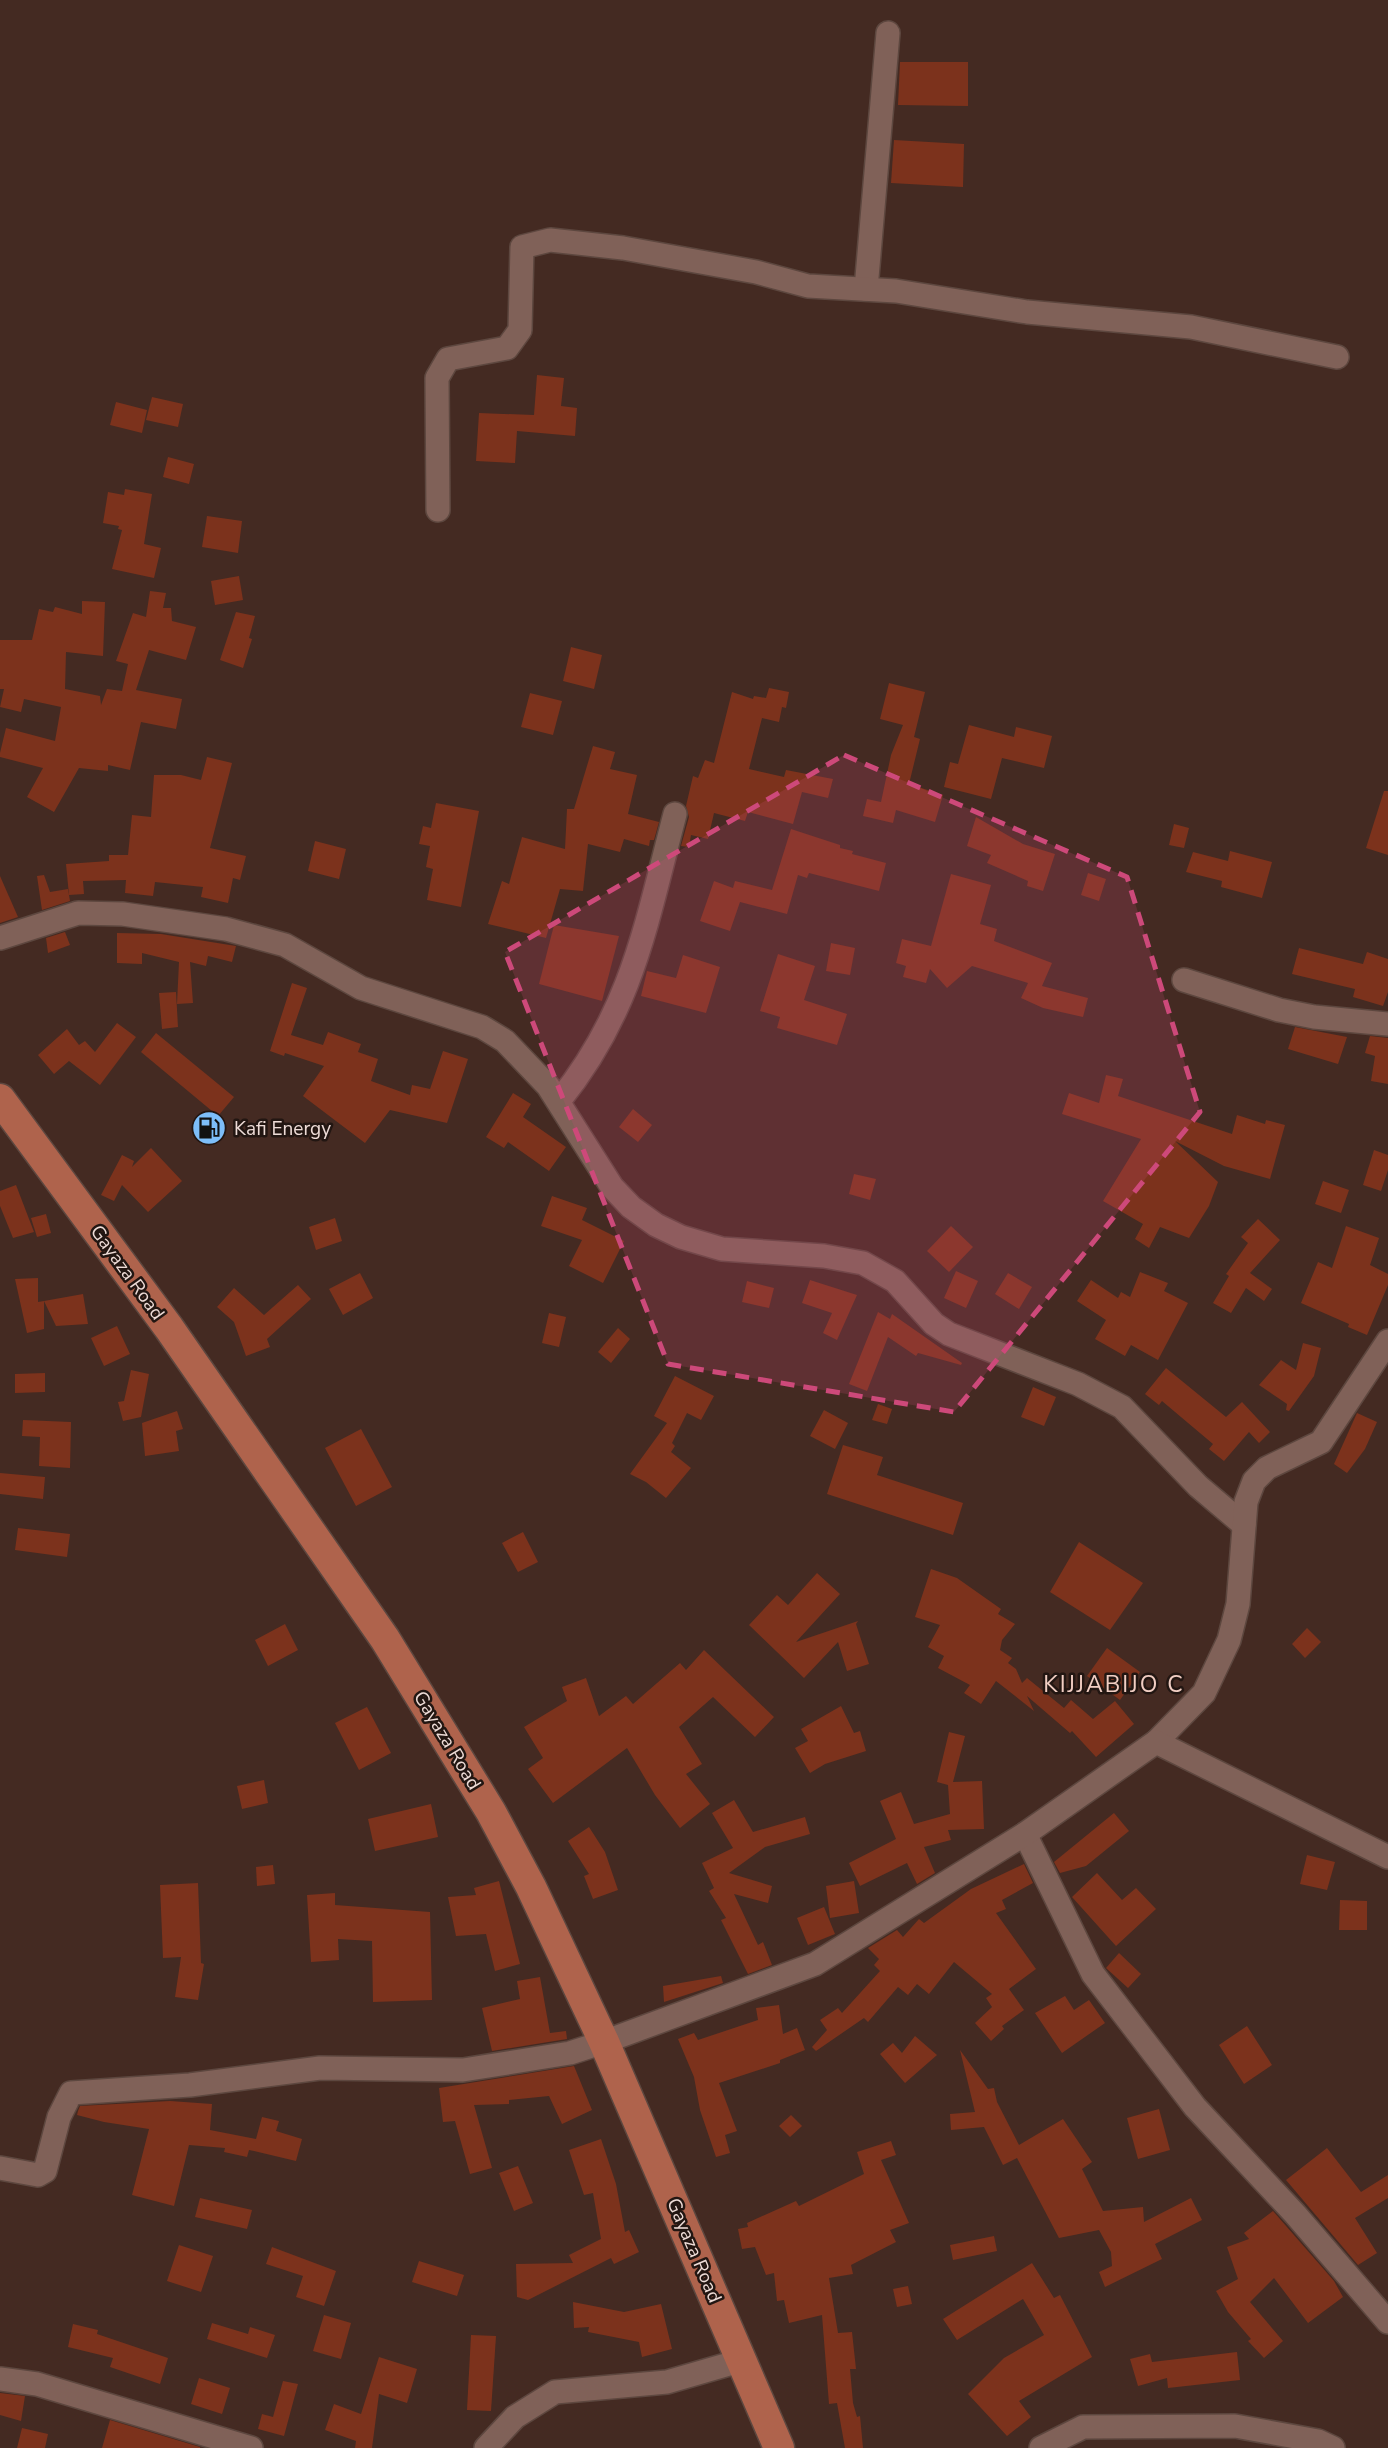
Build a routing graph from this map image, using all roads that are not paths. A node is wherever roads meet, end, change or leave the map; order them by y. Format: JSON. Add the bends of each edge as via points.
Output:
{"nodes":[{"id":1,"x":888,"y":33,"type":"dead end"},
{"id":2,"x":866,"y":289,"type":"junction"},
{"id":3,"x":1337,"y":357,"type":"dead end"},
{"id":4,"x":439,"y":510,"type":"dead end"},
{"id":5,"x":675,"y":814,"type":"dead end"},
{"id":6,"x":0,"y":938,"type":"edge"},
{"id":7,"x":1184,"y":980,"type":"dead end"},
{"id":8,"x":1388,"y":1024,"type":"edge"},
{"id":9,"x":0,"y":1099,"type":"edge"},
{"id":10,"x":559,"y":1101,"type":"junction"},
{"id":11,"x":1388,"y":1341,"type":"edge"},
{"id":12,"x":1244,"y":1525,"type":"junction"},
{"id":13,"x":1156,"y":1742,"type":"junction"},
{"id":14,"x":1025,"y":1834,"type":"junction"},
{"id":15,"x":1388,"y":1857,"type":"edge"},
{"id":16,"x":604,"y":2042,"type":"junction"},
{"id":17,"x":0,"y":2168,"type":"edge"},
{"id":18,"x":1388,"y":2322,"type":"edge"},
{"id":19,"x":743,"y":2360,"type":"junction"},
{"id":20,"x":0,"y":2379,"type":"edge"},
{"id":21,"x":251,"y":2448,"type":"edge"},
{"id":22,"x":486,"y":2448,"type":"edge"},
{"id":23,"x":779,"y":2448,"type":"edge"},
{"id":24,"x":1041,"y":2448,"type":"edge"},
{"id":25,"x":1333,"y":2448,"type":"edge"}],
"edges":[{"from":1,"to":2,"type":"street"},
{"from":2,"to":3,"type":"street","via":[[1027,313],[1191,327]]},
{"from":2,"to":4,"type":"street","via":[[808,286],[623,248],[550,240],[522,247],[520,330],[507,348],[448,359],[437,378]]},
{"from":5,"to":10,"type":"street","via":[[628,987],[604,1037]]},
{"from":6,"to":10,"type":"street","via":[[78,913],[123,915],[264,938],[361,988],[482,1027],[505,1041]]},
{"from":7,"to":8,"type":"street","via":[[1279,1010]]},
{"from":9,"to":16,"type":"main road","name":"Gayaza Road","via":[[169,1328],[415,1684],[525,1877]]},
{"from":10,"to":12,"type":"street","via":[[612,1187],[656,1225],[722,1250],[824,1256],[881,1271],[949,1334],[1078,1384],[1122,1407],[1198,1486]]},
{"from":11,"to":12,"type":"street","via":[[1321,1442],[1267,1468],[1254,1481]]},
{"from":12,"to":13,"type":"street","via":[[1238,1604],[1221,1659],[1204,1693]]},
{"from":13,"to":14,"type":"street"},
{"from":13,"to":15,"type":"street"},
{"from":14,"to":16,"type":"street","via":[[815,1964]]},
{"from":14,"to":18,"type":"street","via":[[1093,1974],[1195,2107]]},
{"from":16,"to":17,"type":"street","via":[[570,2053],[463,2070],[320,2068],[190,2085],[71,2093],[59,2117],[45,2171],[38,2175]]},
{"from":16,"to":19,"type":"main road","name":"Gayaza Road"},
{"from":19,"to":22,"type":"street","via":[[667,2382],[555,2392],[515,2417]]},
{"from":19,"to":23,"type":"main road","name":"Gayaza Road"},
{"from":20,"to":21,"type":"street","via":[[37,2384]]},
{"from":24,"to":25,"type":"street","via":[[1083,2427],[1235,2426],[1318,2441]]}]}
